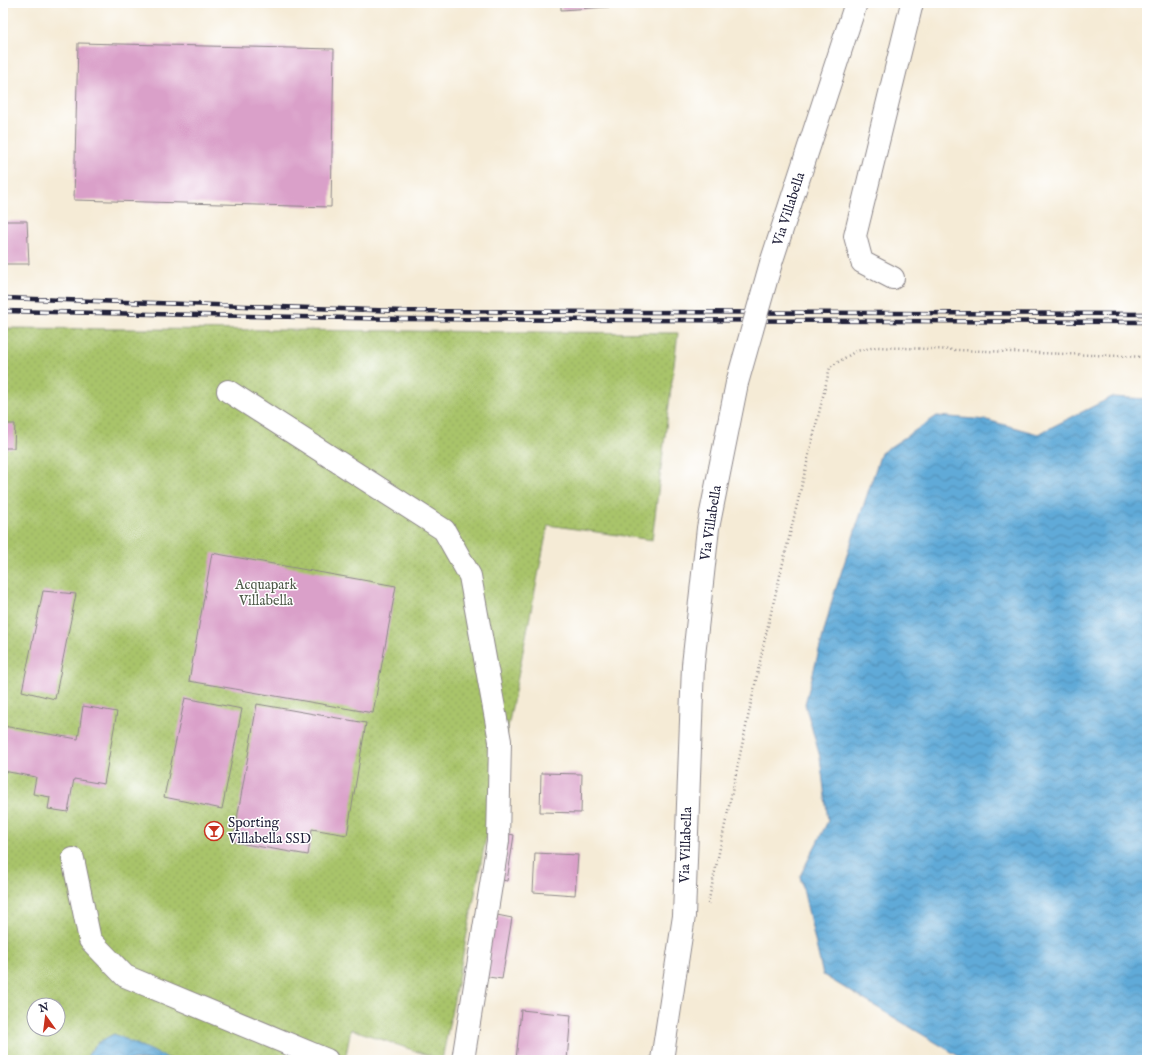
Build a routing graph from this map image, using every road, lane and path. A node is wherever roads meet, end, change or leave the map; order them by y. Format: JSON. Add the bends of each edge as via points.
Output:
{"nodes":[{"id":1,"x":856,"y":3,"type":"edge"},
{"id":2,"x":912,"y":3,"type":"edge"},
{"id":3,"x":893,"y":278,"type":"dead end"},
{"id":4,"x":1147,"y":357,"type":"edge"},
{"id":5,"x":228,"y":391,"type":"dead end"},
{"id":6,"x":73,"y":859,"type":"dead end"},
{"id":7,"x":684,"y":916,"type":"junction"},
{"id":8,"x":327,"y":1060,"type":"edge"},
{"id":9,"x":463,"y":1060,"type":"edge"},
{"id":10,"x":662,"y":1060,"type":"edge"}],
"edges":[{"from":1,"to":7,"type":"street","name":"Via Villabella","bridge":true,"via":[[771,263],[737,383],[708,528],[693,665]]},
{"from":2,"to":3,"type":"street","via":[[854,236],[862,262]]},
{"from":4,"to":7,"type":"path","via":[[876,347],[856,351],[830,367],[765,638],[705,918]]},
{"from":5,"to":9,"type":"street","via":[[444,530],[470,576],[500,741],[498,841]]},
{"from":6,"to":8,"type":"street","via":[[90,940],[125,976]]},
{"from":7,"to":10,"type":"street","name":"Via Villabella"}]}
